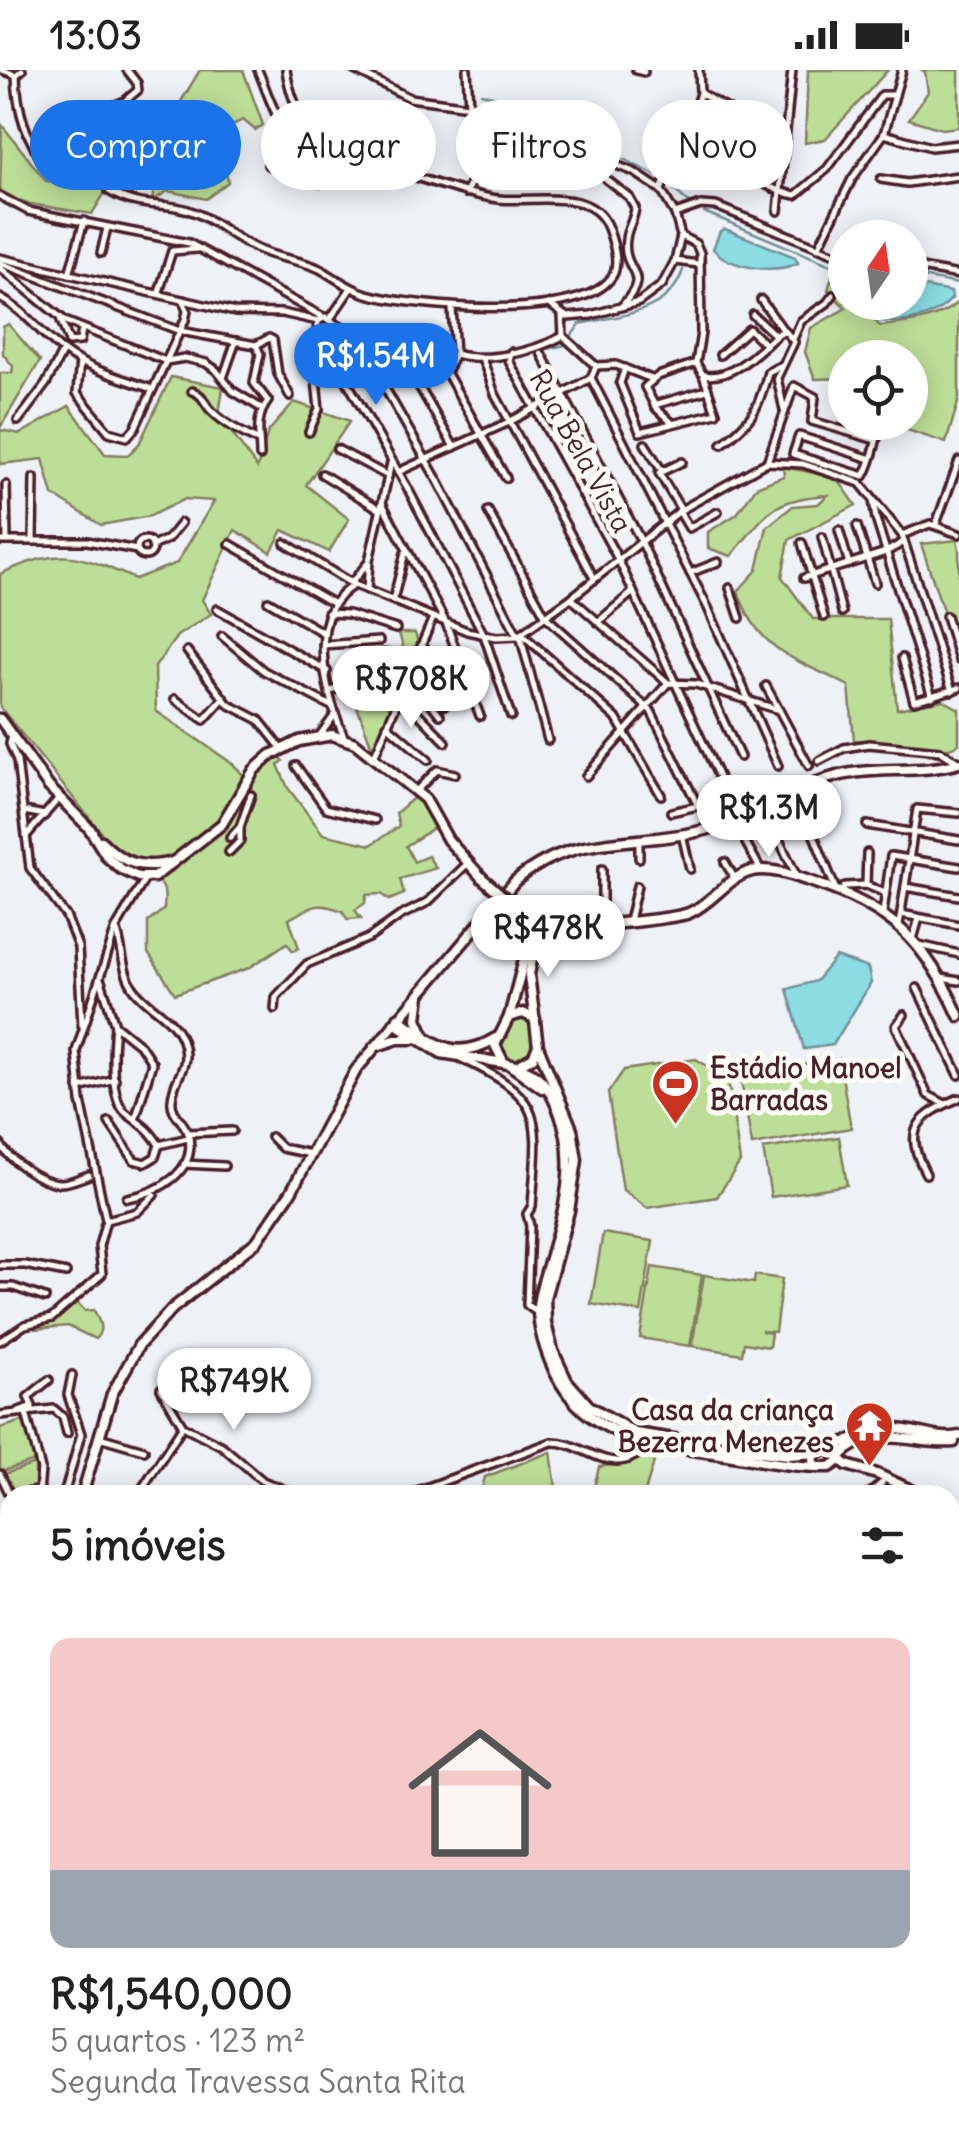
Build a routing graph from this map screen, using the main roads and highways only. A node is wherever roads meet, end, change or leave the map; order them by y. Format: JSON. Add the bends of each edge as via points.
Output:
{"nodes":[{"id":1,"x":0,"y":719,"type":"edge"},
{"id":2,"x":959,"y":762,"type":"edge"},
{"id":3,"x":89,"y":828,"type":"junction"},
{"id":4,"x":176,"y":862,"type":"junction"},
{"id":5,"x":521,"y":912,"type":"junction"},
{"id":6,"x":536,"y":922,"type":"junction"},
{"id":7,"x":554,"y":927,"type":"junction"},
{"id":8,"x":533,"y":934,"type":"junction"},
{"id":9,"x":420,"y":992,"type":"junction"},
{"id":10,"x":959,"y":1016,"type":"edge"},
{"id":11,"x":509,"y":1018,"type":"junction"},
{"id":12,"x":534,"y":1019,"type":"junction"},
{"id":13,"x":396,"y":1020,"type":"junction"},
{"id":14,"x":426,"y":1038,"type":"junction"},
{"id":15,"x":496,"y":1038,"type":"junction"},
{"id":16,"x":415,"y":1039,"type":"junction"},
{"id":17,"x":538,"y":1046,"type":"junction"},
{"id":18,"x":374,"y":1047,"type":"junction"},
{"id":19,"x":507,"y":1064,"type":"junction"},
{"id":20,"x":520,"y":1064,"type":"junction"},
{"id":21,"x":555,"y":1102,"type":"junction"},
{"id":22,"x":959,"y":1439,"type":"edge"},
{"id":23,"x":829,"y":1450,"type":"junction"},
{"id":24,"x":816,"y":1453,"type":"junction"},
{"id":25,"x":840,"y":1458,"type":"junction"},
{"id":26,"x":818,"y":1467,"type":"junction"},
{"id":27,"x":830,"y":1467,"type":"junction"},
{"id":28,"x":862,"y":1470,"type":"junction"},
{"id":29,"x":85,"y":1485,"type":"edge"},
{"id":30,"x":896,"y":1485,"type":"edge"}],
"edges":[{"from":1,"to":3,"type":"main road","via":[[58,798]]},
{"from":2,"to":9,"type":"main road","via":[[850,773],[721,825],[560,852],[502,894]]},
{"from":3,"to":4,"type":"main road","via":[[126,862]]},
{"from":3,"to":4,"type":"main road","via":[[112,863],[130,874],[154,877]]},
{"from":4,"to":5,"type":"main road","bridge":true,"via":[[222,824],[254,770],[282,748],[320,735],[344,738],[416,791],[467,864]]},
{"from":5,"to":6,"type":"main road"},
{"from":5,"to":8,"type":"main road"},
{"from":6,"to":7,"type":"main road"},
{"from":6,"to":8,"type":"main road"},
{"from":7,"to":8,"type":"main road"},
{"from":7,"to":10,"type":"main road","via":[[672,919],[735,878],[760,870],[797,877],[899,925],[940,978]]},
{"from":8,"to":11,"type":"main road"},
{"from":8,"to":12,"type":"main road"},
{"from":9,"to":13,"type":"main road"},
{"from":9,"to":14,"type":"main road","via":[[418,1020]]},
{"from":11,"to":12,"type":"main road","via":[[523,1013]]},
{"from":11,"to":15,"type":"main road"},
{"from":12,"to":17,"type":"main road"},
{"from":13,"to":14,"type":"main road"},
{"from":13,"to":16,"type":"main road"},
{"from":13,"to":18,"type":"main road"},
{"from":14,"to":15,"type":"main road","via":[[456,1051]]},
{"from":15,"to":19,"type":"main road","via":[[495,1050]]},
{"from":16,"to":18,"type":"main road"},
{"from":16,"to":19,"type":"main road","via":[[440,1053]]},
{"from":17,"to":20,"type":"main road"},
{"from":17,"to":24,"type":"main road","via":[[576,1144],[574,1188],[545,1298],[553,1351],[567,1381],[590,1406],[635,1433],[751,1452]]},
{"from":18,"to":29,"type":"main road","via":[[258,1241],[172,1309],[139,1345],[117,1382]]},
{"from":19,"to":20,"type":"main road"},
{"from":19,"to":21,"type":"main road"},
{"from":20,"to":21,"type":"main road"},
{"from":21,"to":26,"type":"main road","via":[[568,1142],[569,1174],[538,1311],[565,1391],[596,1421],[629,1437]]},
{"from":22,"to":23,"type":"main road","via":[[890,1430]]},
{"from":22,"to":25,"type":"main road","via":[[893,1435],[854,1446]]},
{"from":23,"to":24,"type":"main road"},
{"from":23,"to":25,"type":"main road"},
{"from":24,"to":26,"type":"main road"},
{"from":25,"to":27,"type":"main road"},
{"from":25,"to":28,"type":"main road"},
{"from":26,"to":27,"type":"main road"},
{"from":27,"to":28,"type":"main road"},
{"from":28,"to":30,"type":"main road"}]}
